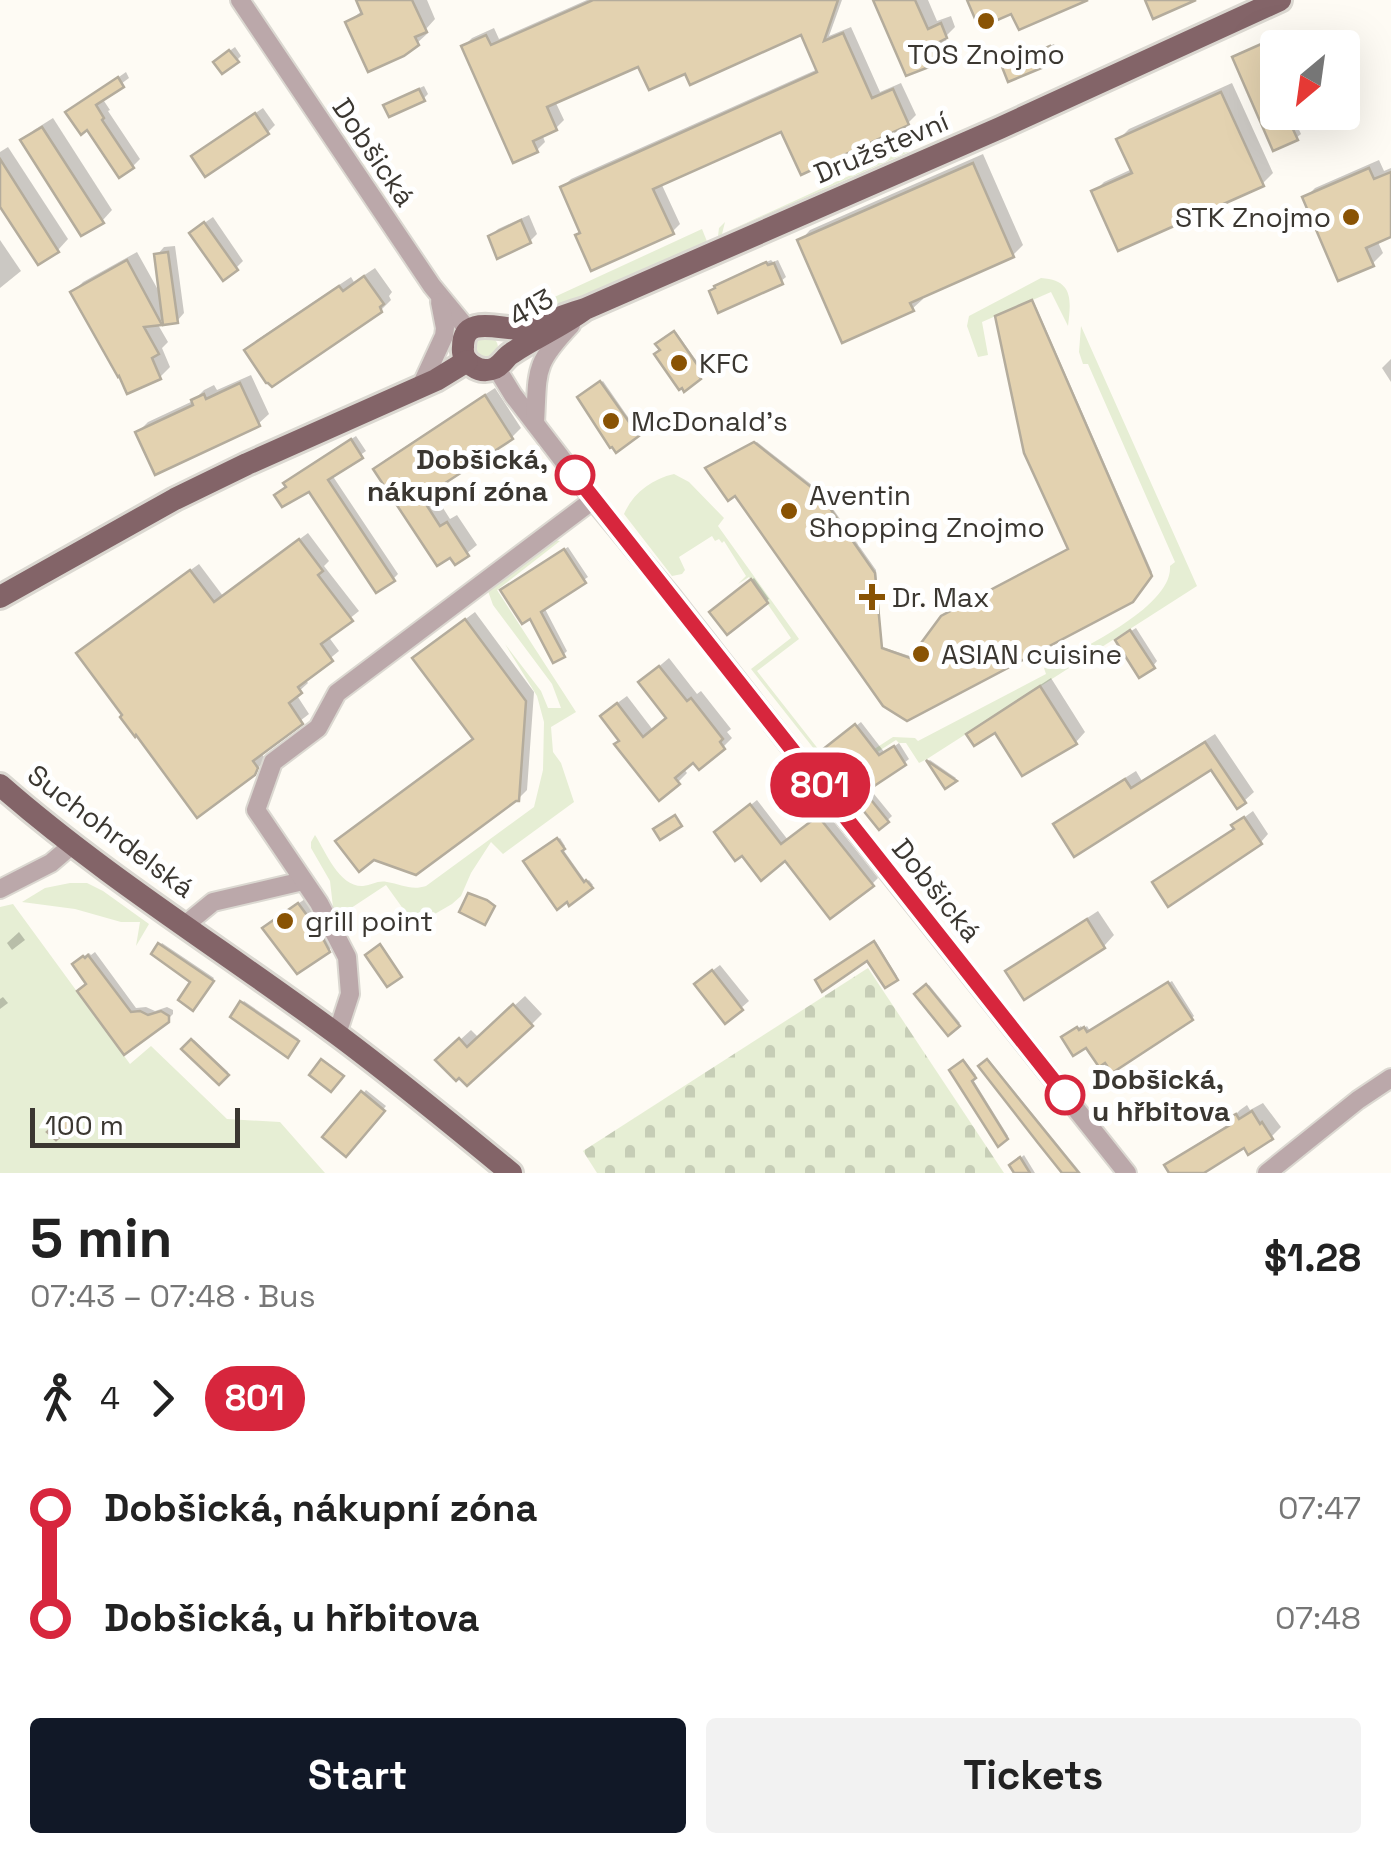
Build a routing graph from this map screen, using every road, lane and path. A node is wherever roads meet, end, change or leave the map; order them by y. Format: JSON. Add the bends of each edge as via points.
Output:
{"nodes":[{"id":1,"x":240,"y":0,"type":"edge"},
{"id":2,"x":1280,"y":0,"type":"edge"},
{"id":3,"x":439,"y":296,"type":"junction"},
{"id":4,"x":585,"y":309,"type":"junction"},
{"id":5,"x":498,"y":328,"type":"junction"},
{"id":6,"x":469,"y":330,"type":"junction"},
{"id":7,"x":468,"y":362,"type":"junction"},
{"id":8,"x":501,"y":362,"type":"junction"},
{"id":9,"x":421,"y":386,"type":"junction"},
{"id":10,"x":535,"y":423,"type":"junction"},
{"id":11,"x":593,"y":500,"type":"junction"},
{"id":12,"x":0,"y":598,"type":"edge"},
{"id":13,"x":0,"y":785,"type":"edge"},
{"id":14,"x":72,"y":845,"type":"junction"},
{"id":15,"x":303,"y":880,"type":"junction"},
{"id":16,"x":0,"y":889,"type":"edge"},
{"id":17,"x":185,"y":926,"type":"junction"},
{"id":18,"x":337,"y":1034,"type":"junction"},
{"id":19,"x":1391,"y":1078,"type":"edge"},
{"id":20,"x":511,"y":1173,"type":"edge"},
{"id":21,"x":1128,"y":1173,"type":"edge"},
{"id":22,"x":1267,"y":1173,"type":"edge"}],
"edges":[{"from":1,"to":3,"type":"street","name":"Dobšická"},
{"from":2,"to":4,"type":"main road","name":"Družstevní","number":"413"},
{"from":3,"to":6,"type":"street","name":"Dobšická"},
{"from":3,"to":9,"type":"street","via":[[444,336]]},
{"from":4,"to":5,"type":"main road","name":"Družstevní","number":"413","via":[[521,329]]},
{"from":4,"to":8,"type":"main road","name":"413"},
{"from":4,"to":10,"type":"street","via":[[540,364]]},
{"from":5,"to":6,"type":"main road","via":[[483,324]]},
{"from":5,"to":8,"type":"main road","via":[[508,340]]},
{"from":6,"to":7,"type":"main road","via":[[462,349]]},
{"from":7,"to":8,"type":"main road","via":[[481,370]]},
{"from":7,"to":9,"type":"main road"},
{"from":8,"to":10,"type":"street","name":"Dobšická"},
{"from":9,"to":12,"type":"main road","via":[[212,481]]},
{"from":10,"to":11,"type":"street","name":"Dobšická"},
{"from":11,"to":15,"type":"street","via":[[337,693],[318,728],[272,762],[256,810]]},
{"from":11,"to":21,"type":"street","name":"Dobšická"},
{"from":13,"to":14,"type":"main road","name":"Suchohrdelská"},
{"from":14,"to":16,"type":"street"},
{"from":14,"to":17,"type":"main road","name":"Suchohrdelská"},
{"from":15,"to":17,"type":"street","name":"Suchohrdelská","via":[[213,902]]},
{"from":15,"to":18,"type":"street","via":[[347,957],[350,994]]},
{"from":17,"to":18,"type":"main road","name":"Suchohrdelská"},
{"from":18,"to":20,"type":"main road","name":"Suchohrdelská"},
{"from":19,"to":22,"type":"street"}]}
